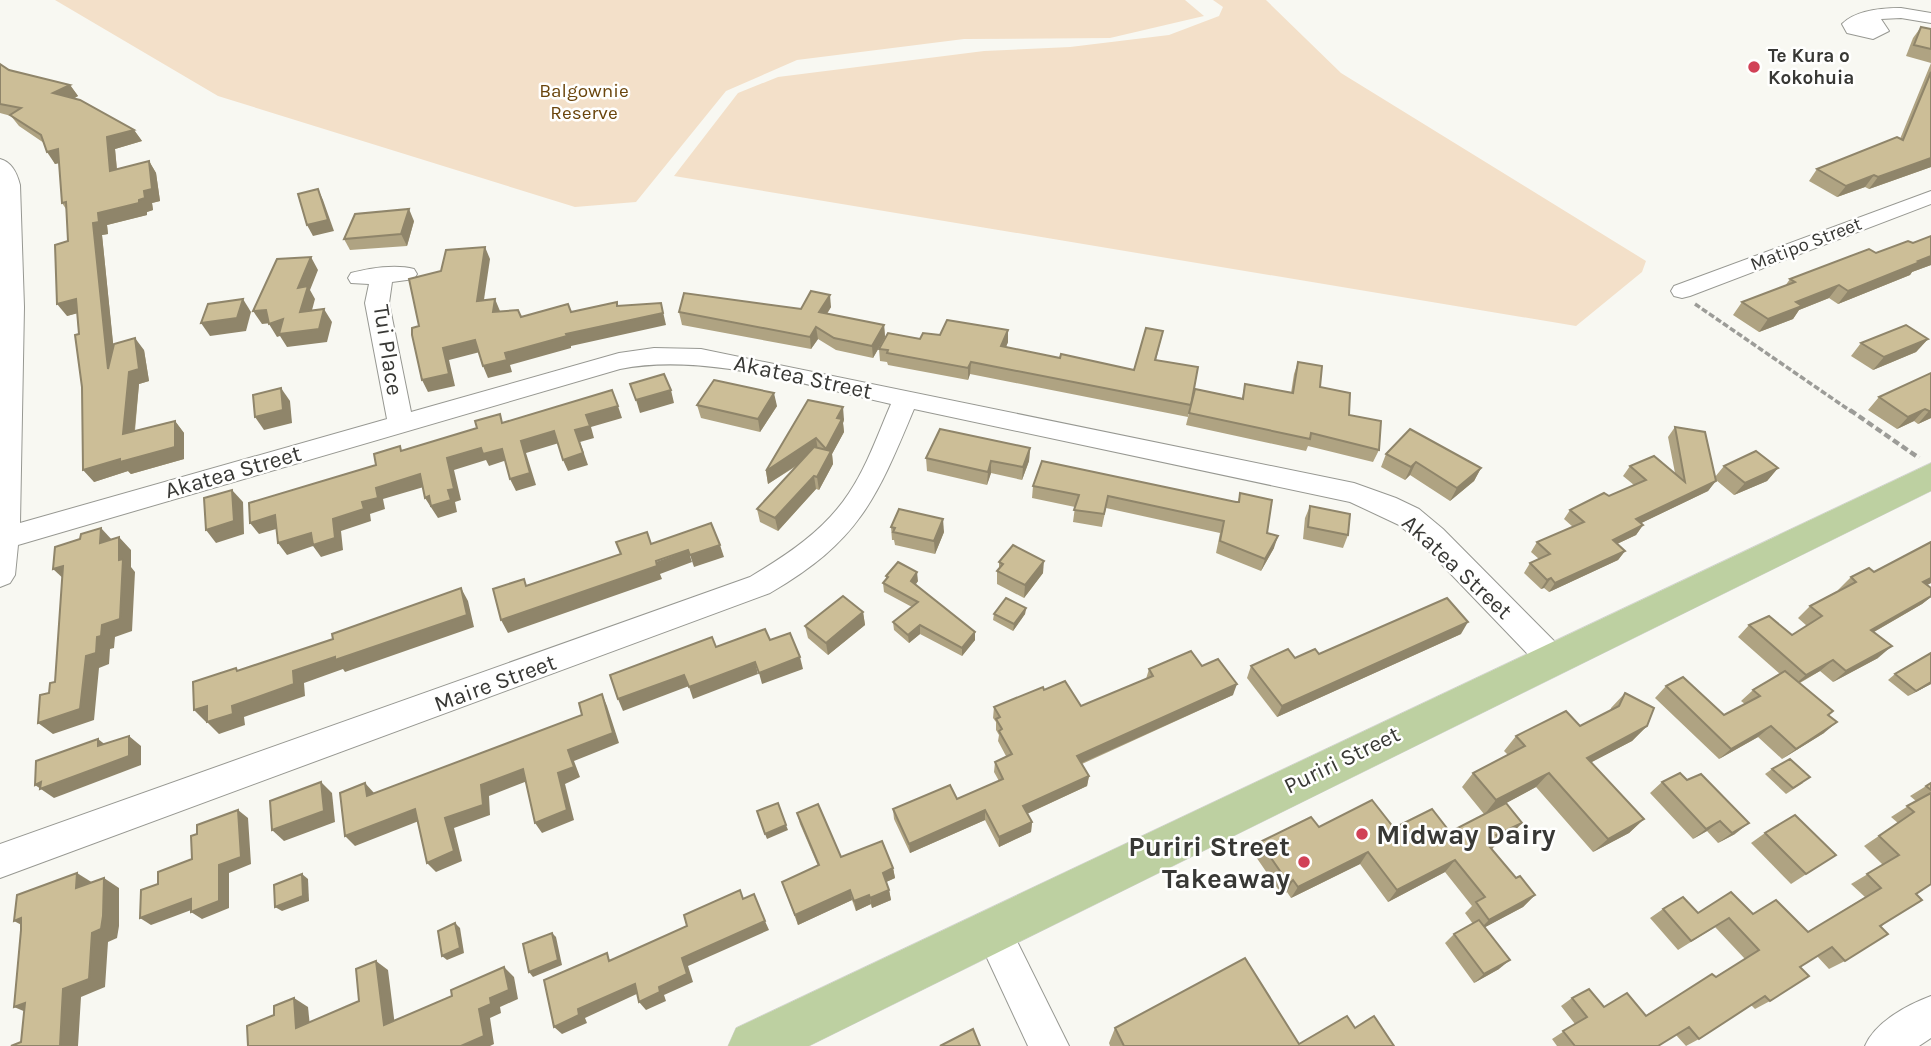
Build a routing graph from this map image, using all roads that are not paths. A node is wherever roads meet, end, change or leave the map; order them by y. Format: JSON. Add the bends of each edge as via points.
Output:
{"nodes":[{"id":1,"x":1907,"y":6,"type":"edge"},
{"id":2,"x":1872,"y":18,"type":"dead end"},
{"id":3,"x":1931,"y":18,"type":"edge"},
{"id":4,"x":0,"y":165,"type":"edge"},
{"id":5,"x":1931,"y":197,"type":"edge"},
{"id":6,"x":382,"y":276,"type":"dead end"},
{"id":7,"x":1682,"y":292,"type":"road end"},
{"id":8,"x":6,"y":308,"type":"edge"},
{"id":9,"x":906,"y":399,"type":"junction"},
{"id":10,"x":401,"y":424,"type":"junction"},
{"id":11,"x":1926,"y":476,"type":"edge"},
{"id":12,"x":5,"y":538,"type":"junction"},
{"id":13,"x":0,"y":575,"type":"edge"},
{"id":14,"x":1552,"y":659,"type":"junction"},
{"id":15,"x":0,"y":861,"type":"edge"},
{"id":16,"x":992,"y":930,"type":"junction"},
{"id":17,"x":1931,"y":1015,"type":"edge"},
{"id":18,"x":754,"y":1046,"type":"edge"},
{"id":19,"x":1049,"y":1046,"type":"edge"},
{"id":20,"x":1885,"y":1046,"type":"edge"}],
"edges":[{"from":1,"to":2,"type":"street"},
{"from":1,"to":3,"type":"street"},
{"from":4,"to":8,"type":"street","via":[[10,185]]},
{"from":5,"to":7,"type":"street","name":"Matipo Street"},
{"from":6,"to":10,"type":"street","name":"Tui Place","via":[[377,303]]},
{"from":8,"to":12,"type":"street"},
{"from":9,"to":10,"type":"street","name":"Akatea Street","via":[[713,358],[663,355],[618,361]]},
{"from":9,"to":14,"type":"street","name":"Akatea Street","via":[[1315,483],[1387,505],[1433,537]]},
{"from":9,"to":15,"type":"street","name":"Maire Street","via":[[859,500],[816,547],[760,585]]},
{"from":10,"to":12,"type":"street","name":"Akatea Street"},
{"from":11,"to":14,"type":"main road","name":"Puriri Street"},
{"from":12,"to":13,"type":"street"},
{"from":14,"to":16,"type":"main road","name":"Puriri Street"},
{"from":16,"to":18,"type":"main road","name":"Puriri Street"},
{"from":16,"to":19,"type":"street"},
{"from":17,"to":20,"type":"street"}]}
